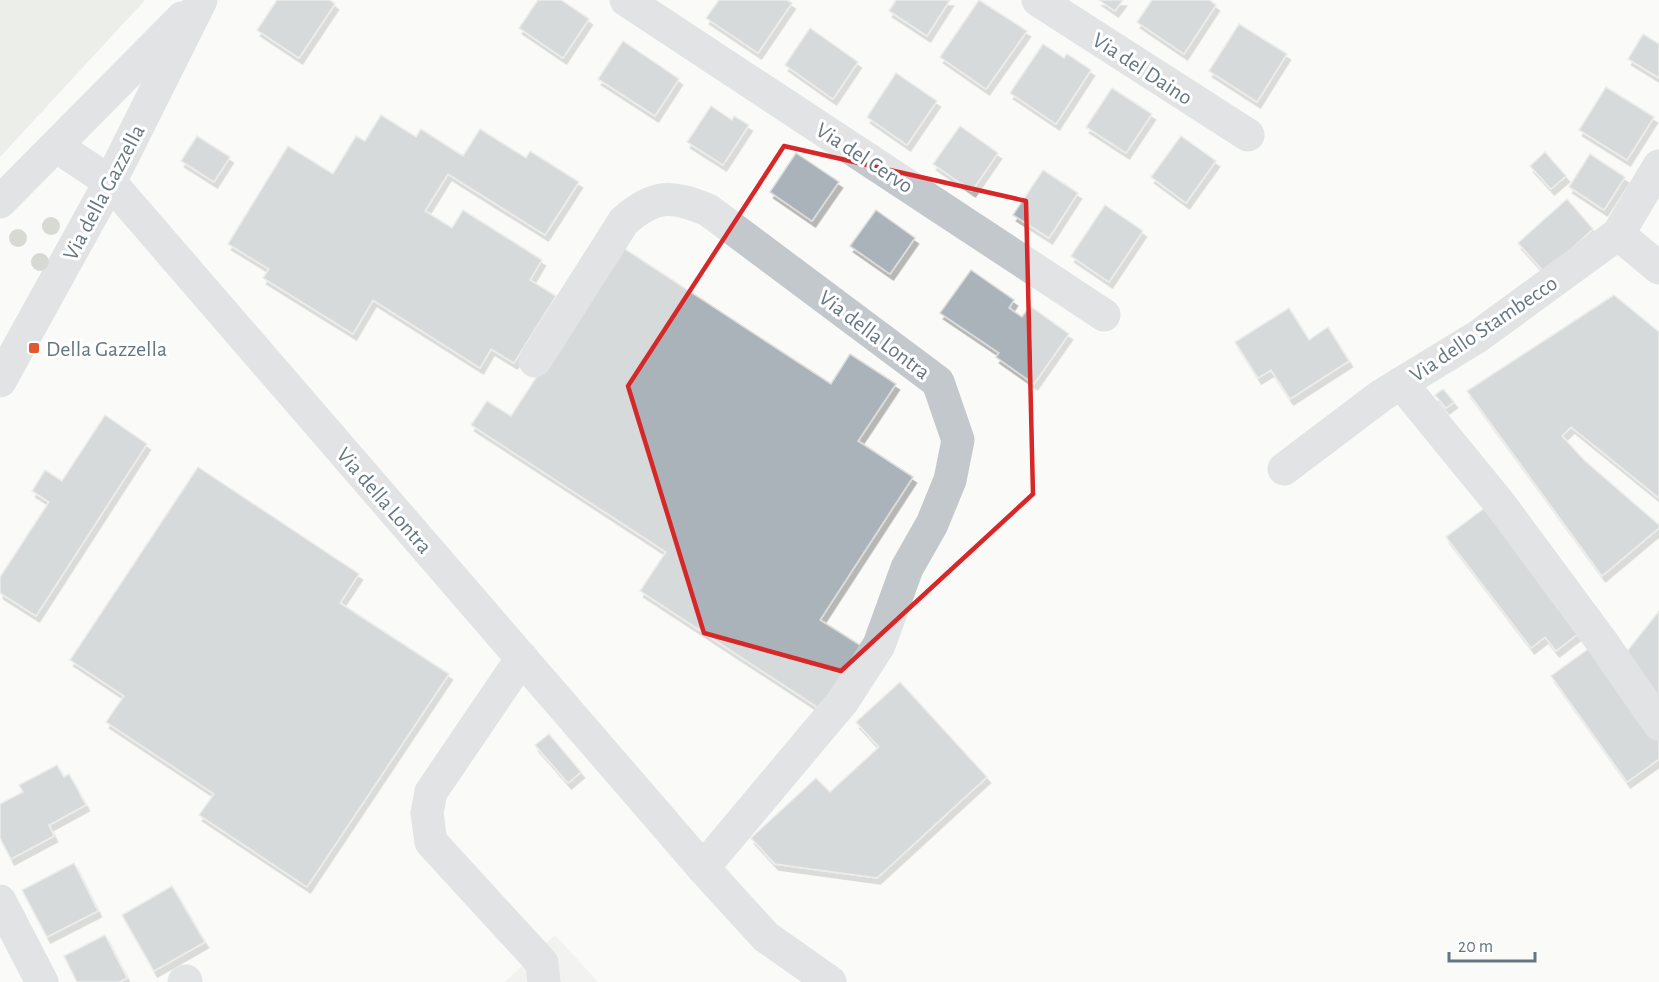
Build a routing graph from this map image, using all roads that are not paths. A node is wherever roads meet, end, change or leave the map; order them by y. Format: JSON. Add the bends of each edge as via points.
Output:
{"nodes":[{"id":1,"x":201,"y":0,"type":"edge"},
{"id":2,"x":626,"y":0,"type":"edge"},
{"id":3,"x":1038,"y":0,"type":"edge"},
{"id":4,"x":1248,"y":135,"type":"dead end"},
{"id":5,"x":56,"y":146,"type":"junction"},
{"id":6,"x":1659,"y":166,"type":"edge"},
{"id":7,"x":110,"y":182,"type":"junction"},
{"id":8,"x":0,"y":202,"type":"edge"},
{"id":9,"x":1618,"y":234,"type":"junction"},
{"id":10,"x":1659,"y":268,"type":"edge"},
{"id":11,"x":1104,"y":315,"type":"dead end"},
{"id":12,"x":535,"y":361,"type":"dead end"},
{"id":13,"x":0,"y":381,"type":"edge"},
{"id":14,"x":1401,"y":383,"type":"junction"},
{"id":15,"x":1284,"y":469,"type":"dead end"},
{"id":16,"x":522,"y":658,"type":"junction"},
{"id":17,"x":1659,"y":724,"type":"edge"},
{"id":18,"x":702,"y":868,"type":"junction"},
{"id":19,"x":0,"y":901,"type":"edge"},
{"id":20,"x":42,"y":982,"type":"edge"},
{"id":21,"x":544,"y":982,"type":"edge"},
{"id":22,"x":830,"y":982,"type":"edge"}],
"edges":[{"from":1,"to":5,"type":"street","name":"Via della Gazzella"},
{"from":1,"to":7,"type":"street","name":"Via della Gazzella"},
{"from":2,"to":11,"type":"street","name":"Via del Cervo"},
{"from":3,"to":4,"type":"street","name":"Via del Daino"},
{"from":5,"to":7,"type":"street","name":"Via della Lontra"},
{"from":5,"to":8,"type":"street","name":"Via della Gazzella"},
{"from":6,"to":9,"type":"street","name":"Via dello Stambecco"},
{"from":7,"to":13,"type":"street","name":"Via della Gazzella"},
{"from":7,"to":16,"type":"street","name":"Via della Lontra"},
{"from":9,"to":10,"type":"street"},
{"from":9,"to":14,"type":"street","name":"Via dello Stambecco","via":[[1477,338]]},
{"from":12,"to":18,"type":"street","name":"Via della Lontra","via":[[624,221],[642,205],[662,198],[686,201],[708,210],[938,382],[958,440],[950,480],[932,524],[907,568],[879,645],[843,701]]},
{"from":14,"to":15,"type":"street","name":"Via dello Stambecco"},
{"from":14,"to":17,"type":"street","via":[[1507,513]]},
{"from":16,"to":18,"type":"street","name":"Via della Lontra"},
{"from":16,"to":21,"type":"street","via":[[431,792],[427,813],[431,842],[542,963]]},
{"from":18,"to":22,"type":"street","name":"Via della Lontra","via":[[766,937]]},
{"from":19,"to":20,"type":"street"}]}
